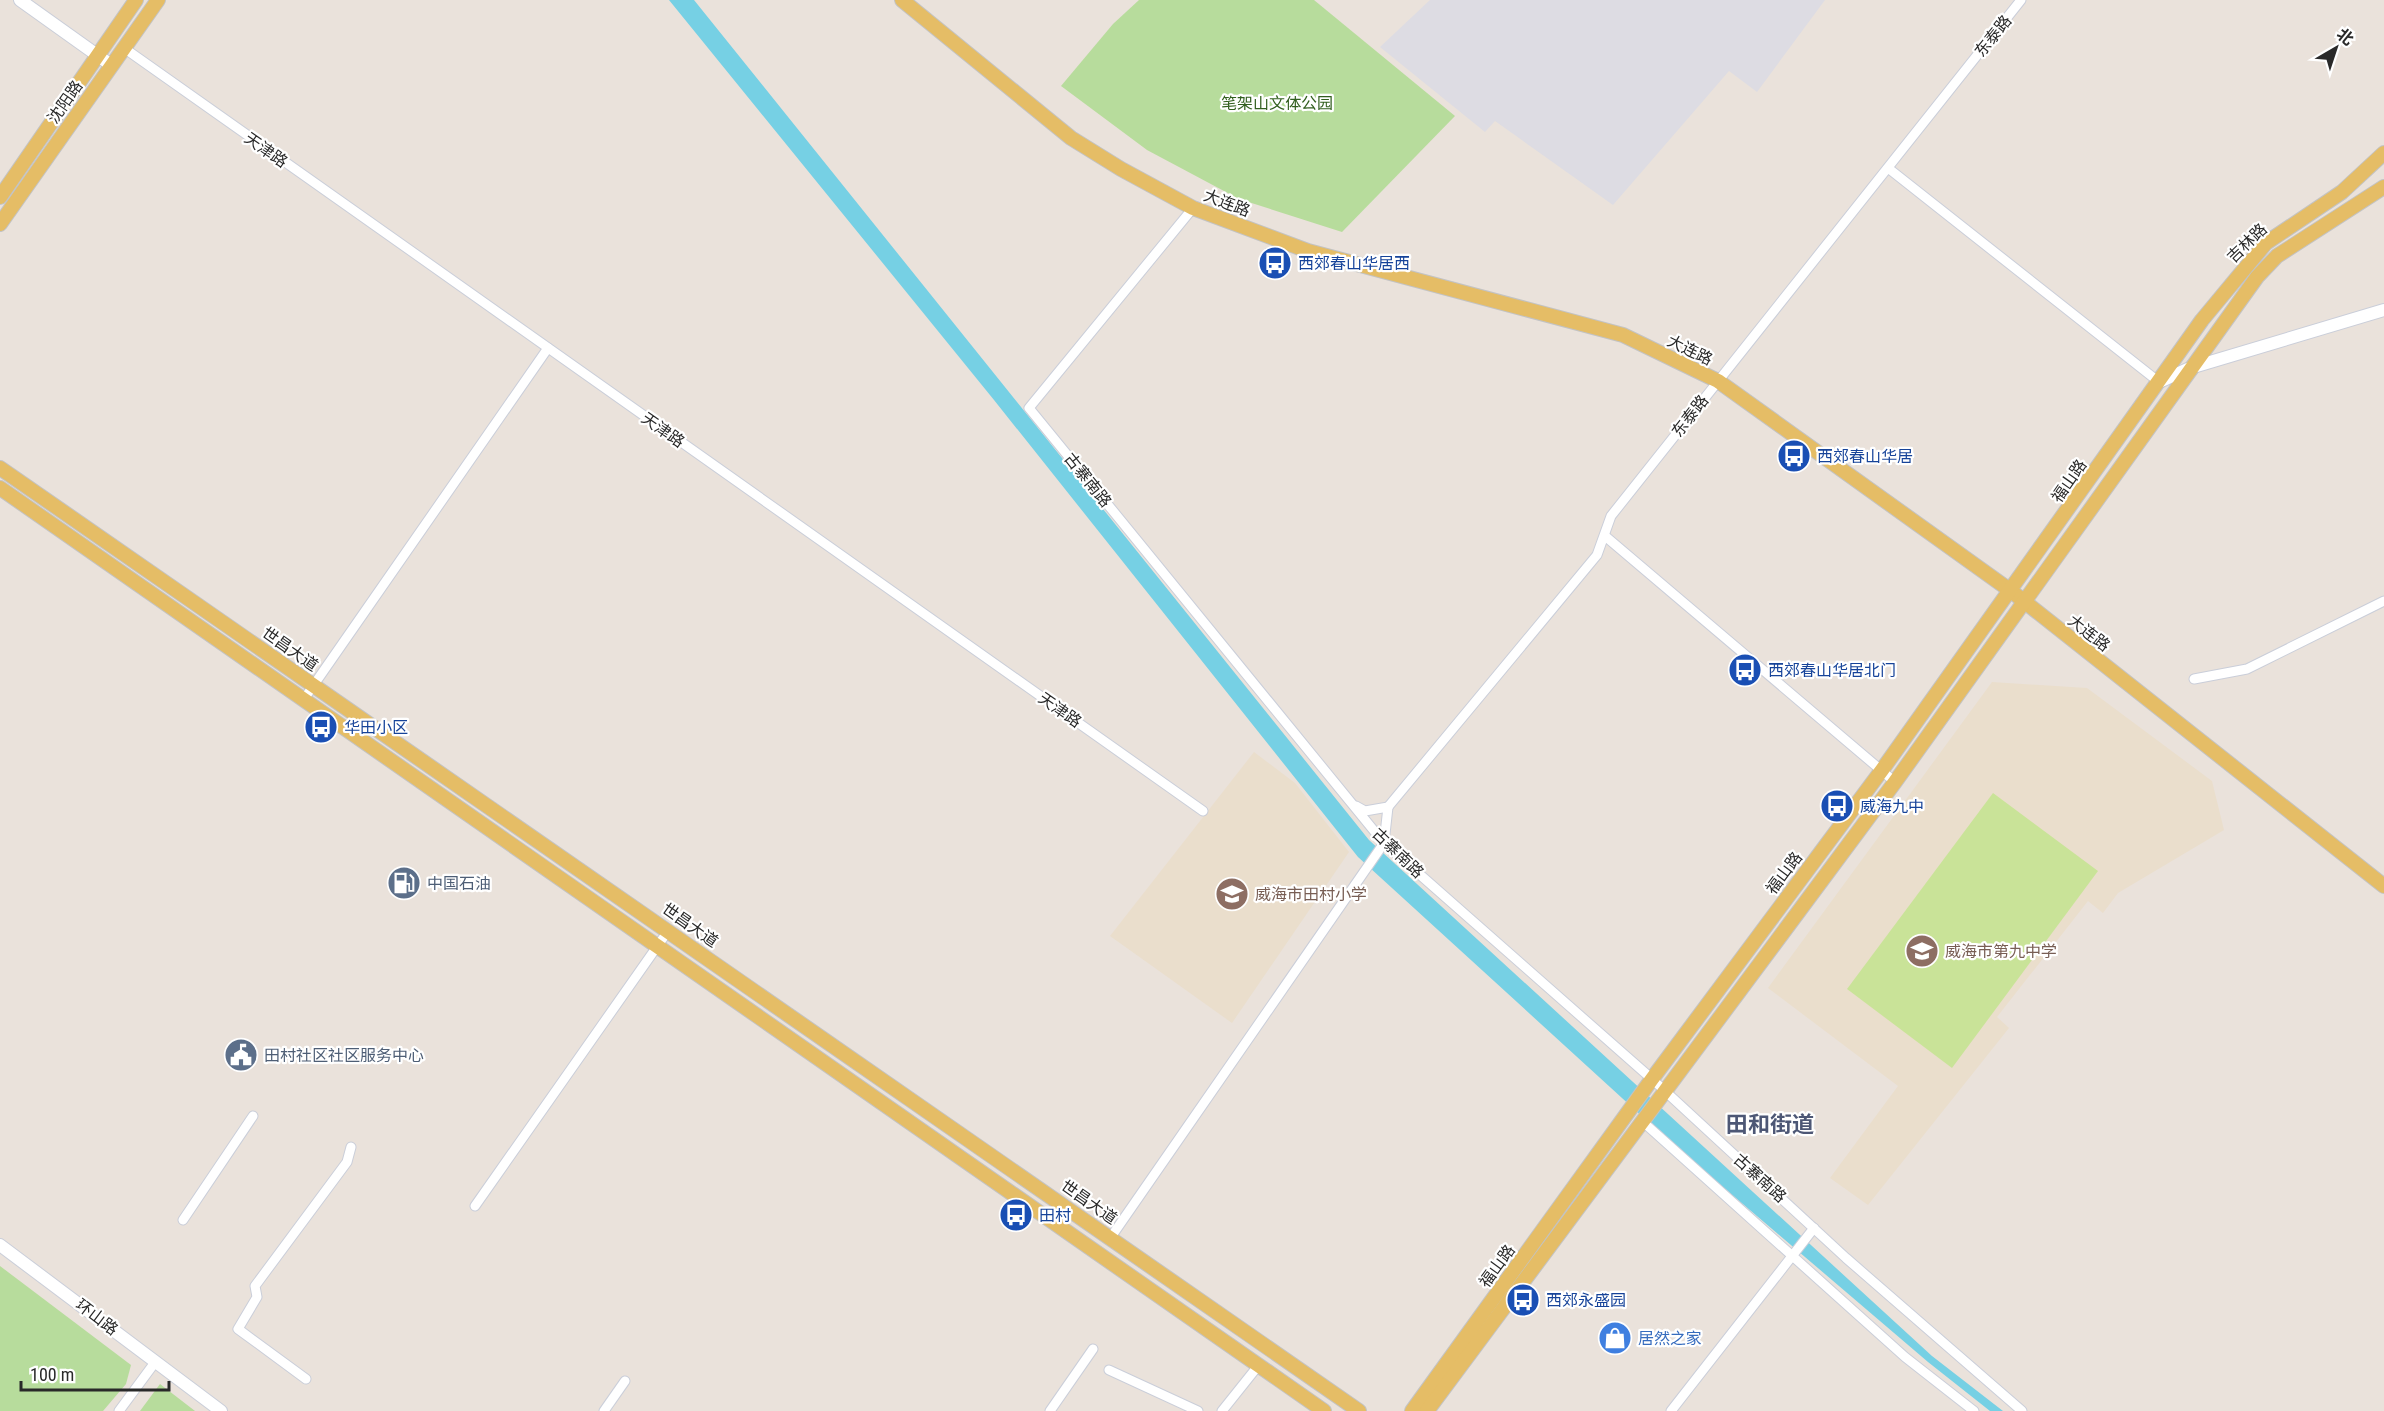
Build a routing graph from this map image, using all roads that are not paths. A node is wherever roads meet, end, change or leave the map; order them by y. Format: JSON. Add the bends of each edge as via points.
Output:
{"nodes":[{"id":1,"x":20,"y":0,"type":"edge"},
{"id":2,"x":136,"y":0,"type":"edge"},
{"id":3,"x":158,"y":0,"type":"edge"},
{"id":4,"x":902,"y":0,"type":"edge"},
{"id":5,"x":2021,"y":0,"type":"edge"},
{"id":6,"x":124,"y":48,"type":"junction"},
{"id":7,"x":97,"y":55,"type":"junction"},
{"id":8,"x":111,"y":65,"type":"junction"},
{"id":9,"x":2384,"y":153,"type":"edge"},
{"id":10,"x":1888,"y":168,"type":"junction"},
{"id":11,"x":2384,"y":188,"type":"edge"},
{"id":12,"x":0,"y":197,"type":"edge"},
{"id":13,"x":1192,"y":208,"type":"junction"},
{"id":14,"x":0,"y":224,"type":"edge"},
{"id":15,"x":2384,"y":310,"type":"edge"},
{"id":16,"x":548,"y":348,"type":"junction"},
{"id":17,"x":2190,"y":368,"type":"junction"},
{"id":18,"x":1718,"y":381,"type":"junction"},
{"id":19,"x":2159,"y":382,"type":"junction"},
{"id":20,"x":0,"y":468,"type":"edge"},
{"id":21,"x":0,"y":488,"type":"edge"},
{"id":22,"x":1605,"y":536,"type":"junction"},
{"id":23,"x":2011,"y":591,"type":"junction"},
{"id":24,"x":2384,"y":601,"type":"edge"},
{"id":25,"x":2024,"y":602,"type":"junction"},
{"id":26,"x":2193,"y":680,"type":"dead end"},
{"id":27,"x":314,"y":687,"type":"junction"},
{"id":28,"x":304,"y":699,"type":"junction"},
{"id":29,"x":1882,"y":770,"type":"junction"},
{"id":30,"x":1895,"y":782,"type":"junction"},
{"id":31,"x":1353,"y":805,"type":"junction"},
{"id":32,"x":1388,"y":807,"type":"junction"},
{"id":33,"x":1203,"y":811,"type":"dead end"},
{"id":34,"x":1382,"y":845,"type":"junction"},
{"id":35,"x":2384,"y":886,"type":"edge"},
{"id":36,"x":669,"y":931,"type":"junction"},
{"id":37,"x":658,"y":946,"type":"junction"},
{"id":38,"x":1650,"y":1082,"type":"junction"},
{"id":39,"x":1663,"y":1094,"type":"junction"},
{"id":40,"x":253,"y":1116,"type":"dead end"},
{"id":41,"x":1642,"y":1121,"type":"junction"},
{"id":42,"x":351,"y":1147,"type":"dead end"},
{"id":43,"x":475,"y":1206,"type":"dead end"},
{"id":44,"x":183,"y":1220,"type":"dead end"},
{"id":45,"x":1814,"y":1228,"type":"junction"},
{"id":46,"x":1111,"y":1237,"type":"junction"},
{"id":47,"x":0,"y":1245,"type":"edge"},
{"id":48,"x":1794,"y":1252,"type":"junction"},
{"id":49,"x":1094,"y":1349,"type":"dead end"},
{"id":50,"x":156,"y":1361,"type":"junction"},
{"id":51,"x":1258,"y":1366,"type":"junction"},
{"id":52,"x":1109,"y":1370,"type":"dead end"},
{"id":53,"x":306,"y":1379,"type":"dead end"},
{"id":54,"x":625,"y":1381,"type":"dead end"},
{"id":55,"x":119,"y":1411,"type":"edge"},
{"id":56,"x":221,"y":1411,"type":"edge"},
{"id":57,"x":604,"y":1411,"type":"edge"},
{"id":58,"x":1050,"y":1411,"type":"edge"},
{"id":59,"x":1198,"y":1411,"type":"edge"},
{"id":60,"x":1222,"y":1411,"type":"edge"},
{"id":61,"x":1324,"y":1411,"type":"edge"},
{"id":62,"x":1359,"y":1411,"type":"edge"},
{"id":63,"x":1412,"y":1411,"type":"edge"},
{"id":64,"x":1427,"y":1411,"type":"edge"},
{"id":65,"x":1671,"y":1411,"type":"edge"},
{"id":66,"x":1974,"y":1411,"type":"edge"},
{"id":67,"x":2022,"y":1411,"type":"edge"}],
"edges":[{"from":1,"to":7,"type":"main road"},
{"from":2,"to":7,"type":"main road","name":"沈阳路"},
{"from":3,"to":6,"type":"main road","name":"沈阳路"},
{"from":4,"to":13,"type":"main road","name":"大连路","via":[[1071,138]]},
{"from":5,"to":10,"type":"street","name":"东泰路"},
{"from":6,"to":8,"type":"main road","name":"沈阳路"},
{"from":6,"to":16,"type":"street","name":"天津路"},
{"from":7,"to":8,"type":"main road"},
{"from":7,"to":12,"type":"main road","name":"沈阳路"},
{"from":8,"to":14,"type":"main road","name":"沈阳路"},
{"from":9,"to":19,"type":"main road","name":"吉林路","via":[[2342,192],[2266,243],[2202,320]]},
{"from":10,"to":18,"type":"street","name":"东泰路"},
{"from":10,"to":19,"type":"street"},
{"from":11,"to":17,"type":"main road","name":"吉林路","via":[[2277,256]]},
{"from":13,"to":18,"type":"main road","name":"大连路","via":[[1308,251],[1623,335]]},
{"from":13,"to":31,"type":"street","name":"古寨南路","via":[[1029,408]]},
{"from":15,"to":17,"type":"main road"},
{"from":16,"to":27,"type":"street"},
{"from":16,"to":33,"type":"street","name":"天津路"},
{"from":17,"to":19,"type":"main road"},
{"from":17,"to":25,"type":"main road","name":"福山路"},
{"from":18,"to":22,"type":"street","name":"东泰路","via":[[1611,516]]},
{"from":18,"to":23,"type":"main road","name":"大连路"},
{"from":19,"to":23,"type":"main road","name":"福山路"},
{"from":20,"to":27,"type":"main road","name":"世昌大道"},
{"from":21,"to":28,"type":"main road","name":"世昌大道"},
{"from":22,"to":29,"type":"street"},
{"from":22,"to":32,"type":"street","name":"东泰路","via":[[1597,555]]},
{"from":23,"to":25,"type":"main road","name":"大连路"},
{"from":23,"to":29,"type":"main road","name":"福山路"},
{"from":24,"to":26,"type":"street","via":[[2247,669]]},
{"from":25,"to":30,"type":"main road","name":"福山路"},
{"from":25,"to":35,"type":"main road","name":"大连路"},
{"from":27,"to":28,"type":"street"},
{"from":27,"to":36,"type":"main road","name":"世昌大道"},
{"from":28,"to":37,"type":"main road","name":"世昌大道"},
{"from":29,"to":30,"type":"street"},
{"from":29,"to":38,"type":"main road","name":"福山路"},
{"from":30,"to":39,"type":"main road","name":"福山路"},
{"from":31,"to":32,"type":"street","via":[[1365,811]]},
{"from":31,"to":34,"type":"street","name":"古寨南路"},
{"from":32,"to":34,"type":"street"},
{"from":34,"to":38,"type":"street","name":"古寨南路"},
{"from":34,"to":46,"type":"street"},
{"from":36,"to":37,"type":"street"},
{"from":36,"to":46,"type":"main road","name":"世昌大道"},
{"from":37,"to":43,"type":"street"},
{"from":37,"to":51,"type":"main road","name":"世昌大道"},
{"from":38,"to":39,"type":"street","name":"古寨南路"},
{"from":38,"to":63,"type":"main road","name":"福山路"},
{"from":39,"to":41,"type":"main road","name":"福山路"},
{"from":39,"to":45,"type":"street","name":"古寨南路"},
{"from":40,"to":44,"type":"street"},
{"from":41,"to":48,"type":"street"},
{"from":41,"to":64,"type":"main road","name":"福山路"},
{"from":42,"to":53,"type":"street","via":[[347,1162],[255,1286],[257,1297],[238,1329]]},
{"from":45,"to":48,"type":"street"},
{"from":45,"to":67,"type":"street","name":"古寨南路"},
{"from":46,"to":62,"type":"main road","name":"世昌大道"},
{"from":47,"to":50,"type":"main road","name":"环山路"},
{"from":48,"to":65,"type":"street"},
{"from":48,"to":66,"type":"street","via":[[1905,1357]]},
{"from":49,"to":58,"type":"street"},
{"from":50,"to":55,"type":"street"},
{"from":50,"to":56,"type":"main road","name":"环山路"},
{"from":51,"to":60,"type":"street"},
{"from":51,"to":61,"type":"main road","name":"世昌大道"},
{"from":52,"to":59,"type":"street"},
{"from":54,"to":57,"type":"street"}]}
